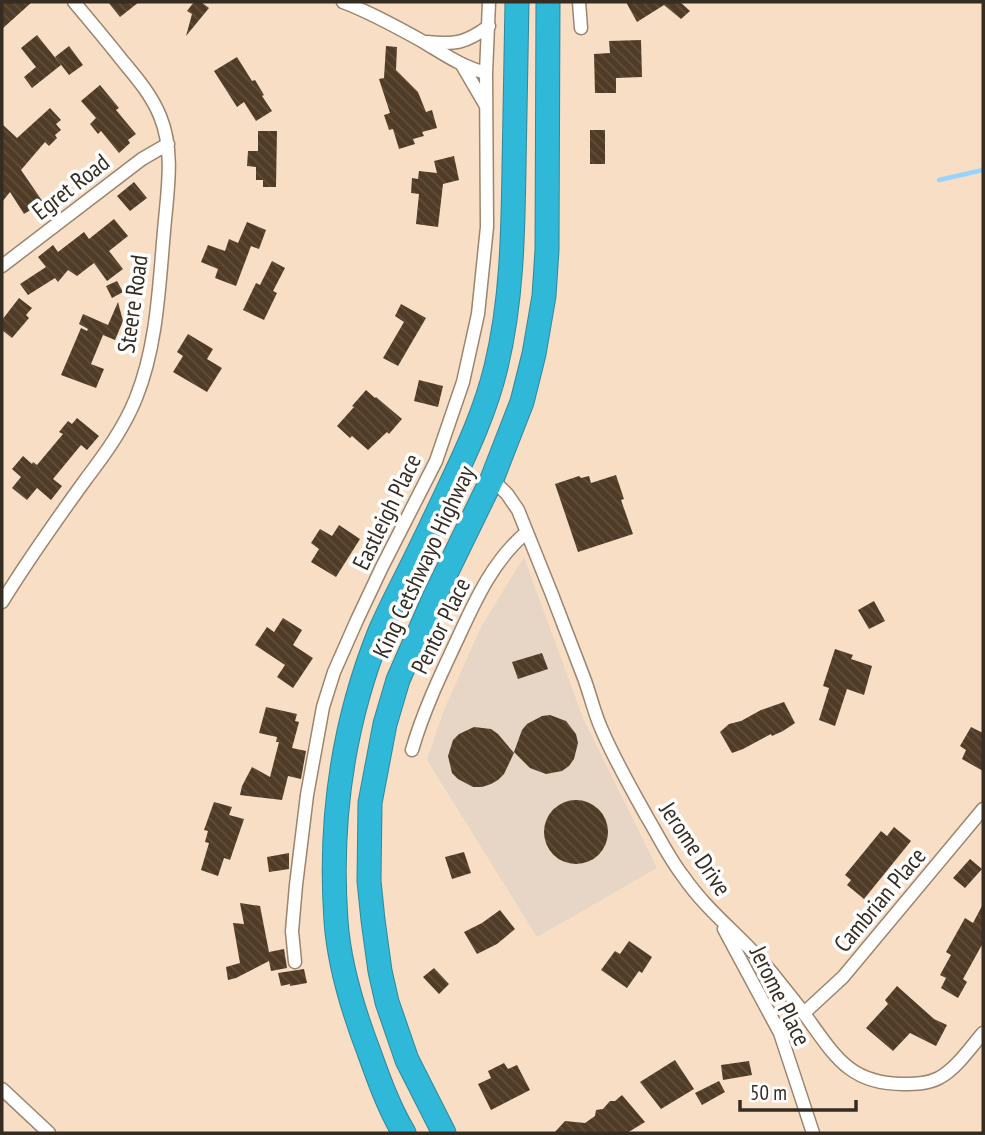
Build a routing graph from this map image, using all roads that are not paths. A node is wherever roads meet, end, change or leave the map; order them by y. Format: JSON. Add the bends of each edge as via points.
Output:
{"nodes":[{"id":1,"x":74,"y":2,"type":"edge"},
{"id":2,"x":343,"y":2,"type":"edge"},
{"id":3,"x":489,"y":2,"type":"edge"},
{"id":4,"x":517,"y":2,"type":"edge"},
{"id":5,"x":548,"y":2,"type":"edge"},
{"id":6,"x":579,"y":2,"type":"edge"},
{"id":7,"x":489,"y":26,"type":"junction"},
{"id":8,"x":581,"y":28,"type":"dead end"},
{"id":9,"x":423,"y":42,"type":"junction"},
{"id":10,"x":462,"y":65,"type":"junction"},
{"id":11,"x":486,"y":73,"type":"junction"},
{"id":12,"x":487,"y":107,"type":"junction"},
{"id":13,"x":168,"y":144,"type":"junction"},
{"id":14,"x":2,"y":266,"type":"edge"},
{"id":15,"x":492,"y":478,"type":"junction"},
{"id":16,"x":527,"y":532,"type":"junction"},
{"id":17,"x":2,"y":602,"type":"edge"},
{"id":18,"x":412,"y":750,"type":"dead end"},
{"id":19,"x":983,"y":809,"type":"edge"},
{"id":20,"x":719,"y":919,"type":"junction"},
{"id":21,"x":295,"y":962,"type":"dead end"},
{"id":22,"x":804,"y":1013,"type":"junction"},
{"id":23,"x":983,"y":1033,"type":"edge"},
{"id":24,"x":2,"y":1089,"type":"edge"},
{"id":25,"x":49,"y":1133,"type":"edge"},
{"id":26,"x":404,"y":1133,"type":"edge"},
{"id":27,"x":444,"y":1133,"type":"edge"},
{"id":28,"x":813,"y":1133,"type":"edge"}],
"edges":[{"from":1,"to":13,"type":"street","name":"Steere Road","via":[[149,94],[162,118]]},
{"from":2,"to":9,"type":"street"},
{"from":3,"to":7,"type":"street","name":"Eastleigh Place"},
{"from":4,"to":26,"type":"highway","name":"King Cetshwayo Highway","via":[[510,283],[496,367],[471,441],[381,629],[363,677],[339,785],[336,922],[358,1023]]},
{"from":5,"to":15,"type":"highway","name":"King Cetshwayo Highway","via":[[544,296],[522,402]]},
{"from":6,"to":8,"type":"street"},
{"from":7,"to":9,"type":"street","via":[[459,43]]},
{"from":7,"to":11,"type":"street","name":"Eastleigh Place"},
{"from":9,"to":10,"type":"street"},
{"from":10,"to":11,"type":"street"},
{"from":10,"to":12,"type":"street"},
{"from":11,"to":12,"type":"street","name":"Eastleigh Place"},
{"from":12,"to":21,"type":"street","name":"Eastleigh Place","via":[[487,228],[478,314],[463,382],[436,461],[382,567],[334,673],[324,707],[296,885]]},
{"from":13,"to":14,"type":"street","name":"Egret Road"},
{"from":13,"to":17,"type":"street","name":"Steere Road","via":[[158,302],[136,398],[105,456]]},
{"from":15,"to":16,"type":"street","name":"Jerome Drive","via":[[518,510]]},
{"from":15,"to":27,"type":"highway","name":"King Cetshwayo Highway","via":[[398,680],[370,803],[369,881],[380,971],[407,1060]]},
{"from":16,"to":18,"type":"street","name":"Pentor Place","via":[[503,555],[485,584],[432,693]]},
{"from":16,"to":20,"type":"street","name":"Jerome Drive","via":[[600,726],[623,774],[681,874]]},
{"from":19,"to":22,"type":"street","name":"Cambrian Place","via":[[844,977]]},
{"from":20,"to":22,"type":"street","name":"Jerome Drive","via":[[755,952]]},
{"from":20,"to":28,"type":"street","name":"Jerome Place","via":[[780,1033]]},
{"from":22,"to":23,"type":"street","name":"Jerome Drive","via":[[852,1072],[887,1084],[917,1084],[940,1077]]},
{"from":24,"to":25,"type":"street"}]}
